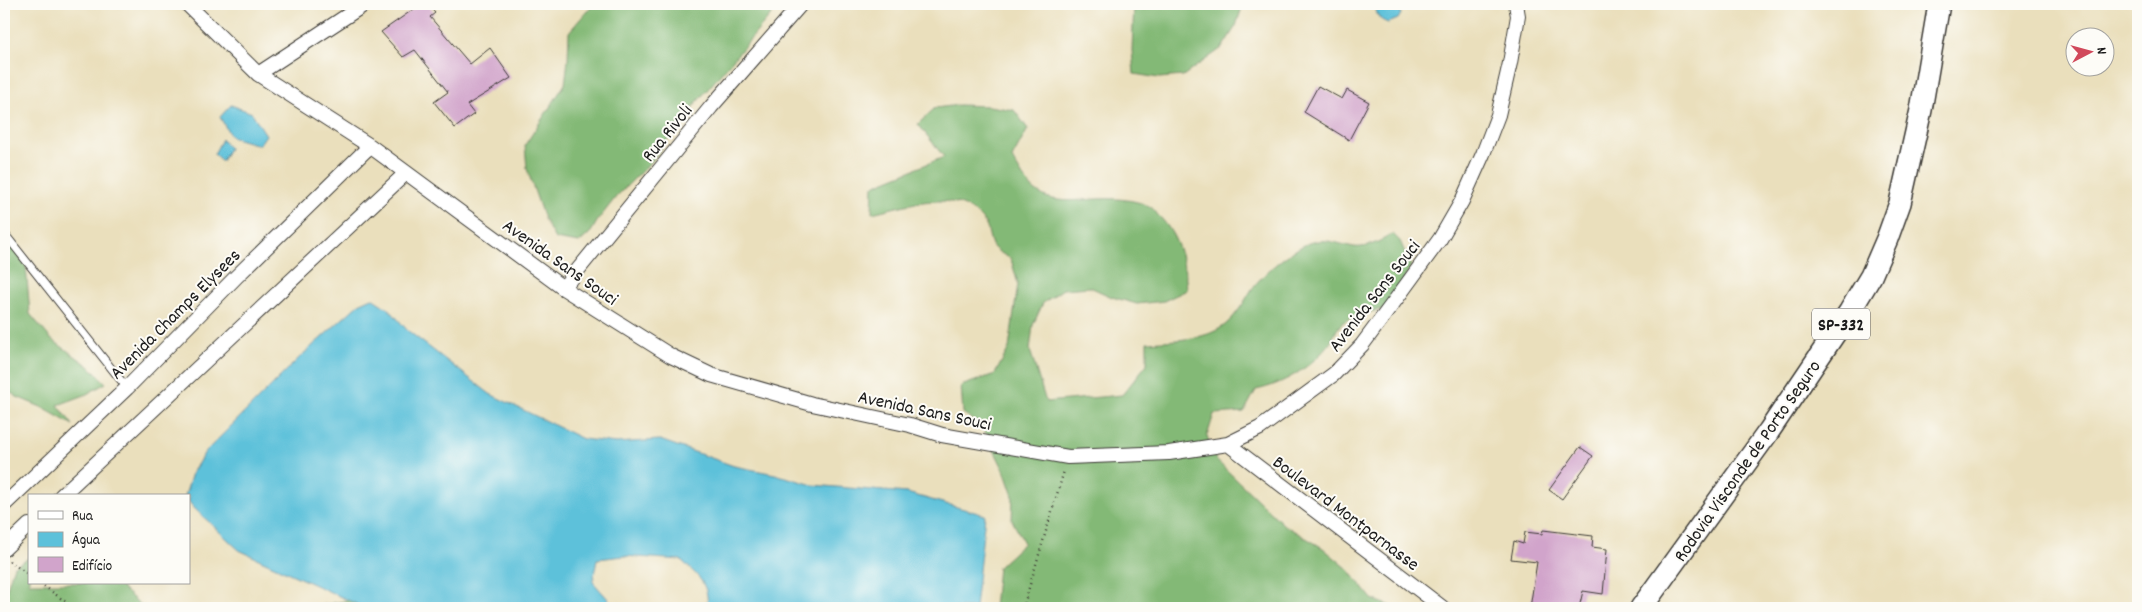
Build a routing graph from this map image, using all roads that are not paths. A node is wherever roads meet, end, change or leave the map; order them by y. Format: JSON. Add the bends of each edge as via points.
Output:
{"nodes":[{"id":1,"x":187,"y":4,"type":"edge"},
{"id":2,"x":365,"y":4,"type":"edge"},
{"id":3,"x":801,"y":4,"type":"edge"},
{"id":4,"x":1516,"y":4,"type":"edge"},
{"id":5,"x":1939,"y":4,"type":"edge"},
{"id":6,"x":258,"y":74,"type":"junction"},
{"id":7,"x":370,"y":146,"type":"junction"},
{"id":8,"x":405,"y":174,"type":"junction"},
{"id":9,"x":4,"y":233,"type":"edge"},
{"id":10,"x":563,"y":288,"type":"junction"},
{"id":11,"x":127,"y":388,"type":"junction"},
{"id":12,"x":1228,"y":444,"type":"junction"},
{"id":13,"x":63,"y":494,"type":"edge"},
{"id":14,"x":4,"y":505,"type":"edge"},
{"id":15,"x":28,"y":526,"type":"edge"},
{"id":16,"x":4,"y":548,"type":"edge"},
{"id":17,"x":1643,"y":606,"type":"edge"},
{"id":18,"x":1443,"y":608,"type":"edge"}],
"edges":[{"from":1,"to":6,"type":"street","name":"Avenida Sans Souci"},
{"from":2,"to":6,"type":"street"},
{"from":3,"to":10,"type":"street","name":"Rua Rivoli","via":[[711,107]]},
{"from":4,"to":12,"type":"street","name":"Avenida Sans Souci","via":[[1518,16],[1498,115],[1462,202],[1440,239],[1362,345],[1334,374],[1260,428]]},
{"from":5,"to":17,"type":"main road","name":"Rodovia Visconde de Porto Seguro","number":"SP-332","via":[[1921,110],[1900,202],[1871,276],[1770,431]]},
{"from":6,"to":7,"type":"street","name":"Avenida Sans Souci"},
{"from":7,"to":8,"type":"street","name":"Avenida Sans Souci"},
{"from":7,"to":11,"type":"street","name":"Avenida Champs Elysees"},
{"from":8,"to":10,"type":"street","name":"Avenida Sans Souci"},
{"from":8,"to":13,"type":"street"},
{"from":9,"to":11,"type":"lane"},
{"from":10,"to":12,"type":"street","name":"Avenida Sans Souci","via":[[671,356],[711,375],[812,404],[942,435],[1068,457],[1169,453]]},
{"from":11,"to":14,"type":"street","name":"Avenida Champs Elysees"},
{"from":12,"to":18,"type":"street","name":"Boulevard Montparnasse"},
{"from":15,"to":16,"type":"street"}]}
